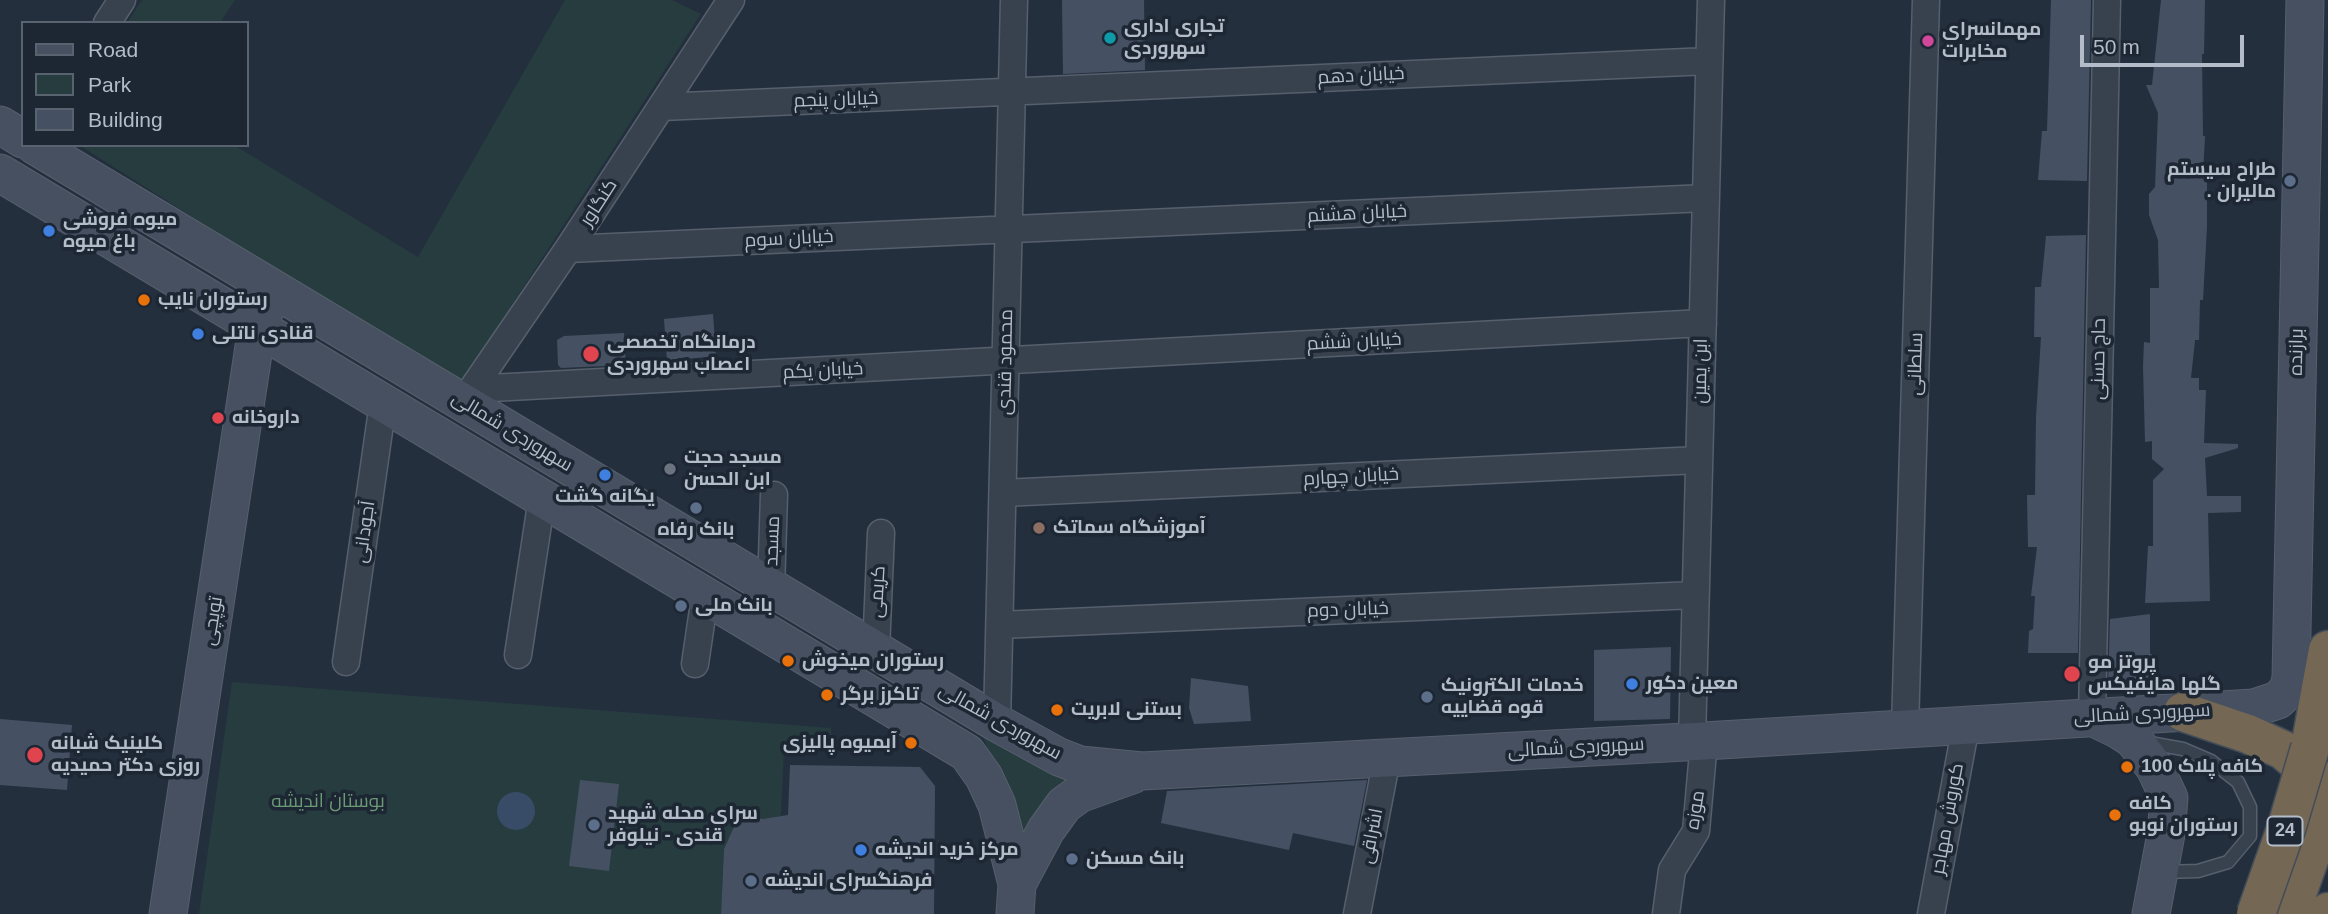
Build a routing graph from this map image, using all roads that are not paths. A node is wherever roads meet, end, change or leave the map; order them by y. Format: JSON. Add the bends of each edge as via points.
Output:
{"nodes":[{"id":1,"x":122,"y":0,"type":"edge"},
{"id":2,"x":731,"y":0,"type":"edge"},
{"id":3,"x":1014,"y":0,"type":"edge"},
{"id":4,"x":1711,"y":0,"type":"edge"},
{"id":5,"x":1926,"y":0,"type":"edge"},
{"id":6,"x":2107,"y":0,"type":"edge"},
{"id":7,"x":2305,"y":0,"type":"edge"},
{"id":8,"x":108,"y":21,"type":"edge"},
{"id":9,"x":1709,"y":61,"type":"junction"},
{"id":10,"x":1012,"y":92,"type":"junction"},
{"id":11,"x":661,"y":107,"type":"junction"},
{"id":12,"x":32,"y":147,"type":"edge"},
{"id":13,"x":0,"y":173,"type":"edge"},
{"id":14,"x":1706,"y":198,"type":"junction"},
{"id":15,"x":1009,"y":229,"type":"junction"},
{"id":16,"x":568,"y":249,"type":"junction"},
{"id":17,"x":275,"y":290,"type":"junction"},
{"id":18,"x":1703,"y":323,"type":"junction"},
{"id":19,"x":257,"y":327,"type":"junction"},
{"id":20,"x":1006,"y":361,"type":"junction"},
{"id":21,"x":468,"y":396,"type":"junction"},
{"id":22,"x":383,"y":403,"type":"junction"},
{"id":23,"x":1699,"y":460,"type":"junction"},
{"id":24,"x":1003,"y":493,"type":"junction"},
{"id":25,"x":774,"y":495,"type":"dead end"},
{"id":26,"x":542,"y":498,"type":"junction"},
{"id":27,"x":881,"y":533,"type":"dead end"},
{"id":28,"x":771,"y":587,"type":"junction"},
{"id":29,"x":1695,"y":595,"type":"junction"},
{"id":30,"x":705,"y":596,"type":"junction"},
{"id":31,"x":1000,"y":625,"type":"junction"},
{"id":32,"x":876,"y":650,"type":"junction"},
{"id":33,"x":2328,"y":650,"type":"edge"},
{"id":34,"x":518,"y":655,"type":"dead end"},
{"id":35,"x":346,"y":662,"type":"dead end"},
{"id":36,"x":695,"y":664,"type":"dead end"},
{"id":37,"x":2278,"y":700,"type":"joint"},
{"id":38,"x":2183,"y":712,"type":"junction"},
{"id":39,"x":2092,"y":717,"type":"junction"},
{"id":40,"x":998,"y":723,"type":"junction"},
{"id":41,"x":1966,"y":725,"type":"junction"},
{"id":42,"x":1905,"y":728,"type":"junction"},
{"id":43,"x":2133,"y":739,"type":"junction"},
{"id":44,"x":1698,"y":741,"type":"junction"},
{"id":45,"x":1387,"y":758,"type":"junction"},
{"id":46,"x":1142,"y":771,"type":"junction"},
{"id":47,"x":2328,"y":797,"type":"edge"},
{"id":48,"x":2328,"y":805,"type":"edge"},
{"id":49,"x":2159,"y":872,"type":"junction"},
{"id":50,"x":1016,"y":899,"type":"edge"},
{"id":51,"x":169,"y":914,"type":"edge"},
{"id":52,"x":1357,"y":914,"type":"edge"},
{"id":53,"x":1666,"y":914,"type":"edge"},
{"id":54,"x":1931,"y":914,"type":"edge"},
{"id":55,"x":2151,"y":914,"type":"edge"},
{"id":56,"x":2256,"y":914,"type":"edge"},
{"id":57,"x":2290,"y":914,"type":"edge"}],
"edges":[{"from":1,"to":8,"type":"street"},
{"from":2,"to":11,"type":"street","name":"کنگاور"},
{"from":3,"to":10,"type":"street","name":"محمود قندی"},
{"from":4,"to":9,"type":"street","name":"ابن یمین"},
{"from":5,"to":42,"type":"street","name":"سلطانی"},
{"from":6,"to":39,"type":"street","name":"حاج حسنی"},
{"from":7,"to":37,"type":"main road","name":"برازنده","via":[[2291,678],[2288,690]]},
{"from":9,"to":10,"type":"street","name":"خیابان دهم"},
{"from":9,"to":14,"type":"street","name":"ابن یمین"},
{"from":10,"to":11,"type":"street","name":"خیابان پنجم"},
{"from":10,"to":15,"type":"street","name":"محمود قندی"},
{"from":11,"to":16,"type":"street","name":"کنگاور"},
{"from":12,"to":17,"type":"main road","name":"سهروردی شمالی"},
{"from":13,"to":19,"type":"main road"},
{"from":14,"to":15,"type":"street","name":"خیابان هشتم"},
{"from":14,"to":18,"type":"street","name":"ابن یمین"},
{"from":15,"to":16,"type":"street","name":"خیابان سوم"},
{"from":15,"to":20,"type":"street","name":"محمود قندی"},
{"from":16,"to":21,"type":"street","name":"کنگاور"},
{"from":17,"to":19,"type":"main road","name":"توپچی"},
{"from":17,"to":21,"type":"main road","name":"سهروردی شمالی"},
{"from":18,"to":20,"type":"street","name":"خیابان ششم"},
{"from":18,"to":23,"type":"street","name":"ابن یمین"},
{"from":19,"to":22,"type":"main road"},
{"from":19,"to":51,"type":"main road","name":"توپچی"},
{"from":20,"to":21,"type":"street","name":"خیابان یکم"},
{"from":20,"to":24,"type":"street","name":"محمود قندی"},
{"from":21,"to":28,"type":"main road","name":"سهروردی شمالی"},
{"from":22,"to":26,"type":"main road"},
{"from":22,"to":35,"type":"street","name":"آجودانی"},
{"from":23,"to":24,"type":"street","name":"خیابان چهارم"},
{"from":23,"to":29,"type":"street","name":"ابن یمین"},
{"from":24,"to":31,"type":"street","name":"محمود قندی"},
{"from":25,"to":28,"type":"street","name":"مسجد"},
{"from":26,"to":30,"type":"main road"},
{"from":26,"to":34,"type":"street"},
{"from":27,"to":32,"type":"street","name":"کریمی"},
{"from":28,"to":32,"type":"main road","name":"سهروردی شمالی"},
{"from":29,"to":31,"type":"street","name":"خیابان دوم"},
{"from":29,"to":44,"type":"street","name":"ابن یمین"},
{"from":30,"to":36,"type":"street"},
{"from":30,"to":50,"type":"main road","via":[[967,753],[997,805]]},
{"from":31,"to":40,"type":"street","name":"محمود قندی"},
{"from":32,"to":40,"type":"main road","name":"سهروردی شمالی"},
{"from":33,"to":56,"type":"highway","number":"24","bridge":true,"via":[[2310,748]]},
{"from":37,"to":38,"type":"main road","name":"سهروردی شمالی","via":[[2254,708]]},
{"from":38,"to":39,"type":"main road","name":"سهروردی شمالی"},
{"from":38,"to":47,"type":"highway","via":[[2283,750],[2314,776]]},
{"from":39,"to":41,"type":"main road","name":"سهروردی شمالی"},
{"from":39,"to":43,"type":"main road"},
{"from":40,"to":46,"type":"main road","name":"سهروردی شمالی","via":[[1080,765]]},
{"from":41,"to":42,"type":"main road","name":"سهروردی شمالی"},
{"from":41,"to":54,"type":"street","name":"کوروش مهاجر"},
{"from":42,"to":44,"type":"main road","name":"سهروردی شمالی"},
{"from":43,"to":49,"type":"main road","via":[[2155,768],[2169,799]]},
{"from":43,"to":49,"type":"lane","via":[[2183,749],[2211,761],[2238,782],[2250,807],[2250,836],[2228,862],[2198,871]]},
{"from":44,"to":45,"type":"main road","name":"سهروردی شمالی"},
{"from":44,"to":53,"type":"street","name":"موزه","via":[[1696,831],[1672,870]]},
{"from":45,"to":46,"type":"main road","name":"سهروردی شمالی"},
{"from":45,"to":52,"type":"street","name":"اشراقی"},
{"from":46,"to":50,"type":"main road","via":[[1079,794],[1064,805],[1046,830]]},
{"from":48,"to":57,"type":"highway","number":"24"},
{"from":49,"to":55,"type":"main road"}]}
